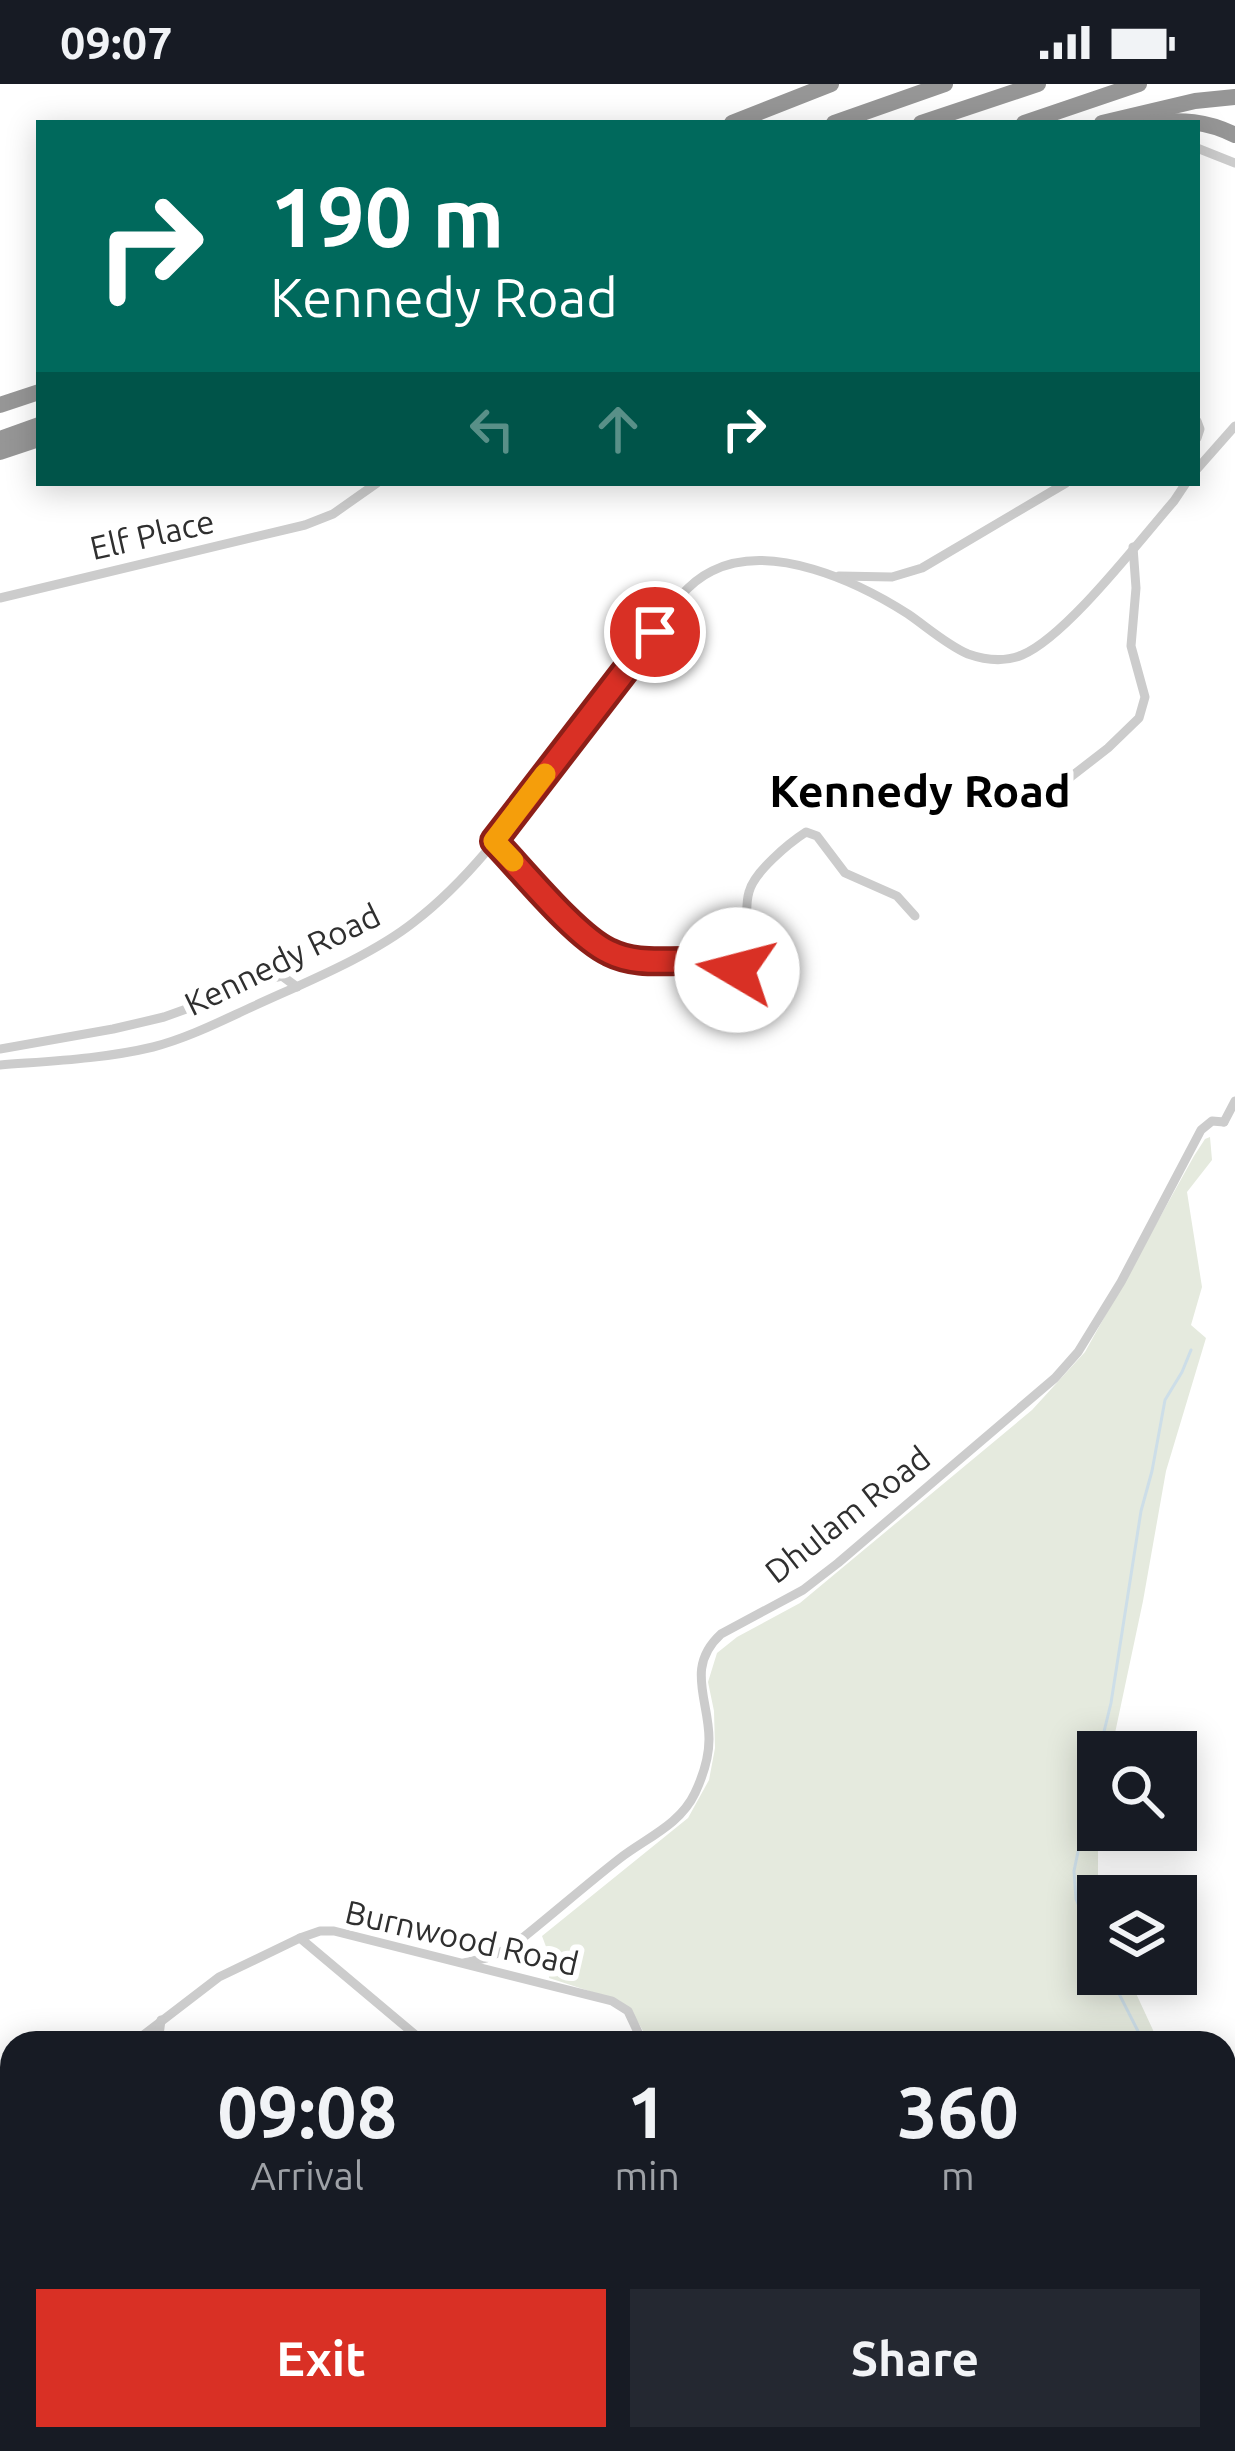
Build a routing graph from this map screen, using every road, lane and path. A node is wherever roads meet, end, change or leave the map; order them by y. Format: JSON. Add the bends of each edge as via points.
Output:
{"nodes":[{"id":1,"x":831,"y":84,"type":"edge"},
{"id":2,"x":945,"y":84,"type":"edge"},
{"id":3,"x":1039,"y":84,"type":"edge"},
{"id":4,"x":1139,"y":84,"type":"edge"},
{"id":5,"x":1235,"y":97,"type":"edge"},
{"id":6,"x":740,"y":120,"type":"edge"},
{"id":7,"x":843,"y":120,"type":"edge"},
{"id":8,"x":930,"y":120,"type":"edge"},
{"id":9,"x":1033,"y":120,"type":"edge"},
{"id":10,"x":1115,"y":120,"type":"edge"},
{"id":11,"x":1200,"y":122,"type":"edge"},
{"id":12,"x":1235,"y":135,"type":"edge"},
{"id":13,"x":1200,"y":149,"type":"edge"},
{"id":14,"x":1235,"y":163,"type":"edge"},
{"id":15,"x":36,"y":393,"type":"edge"},
{"id":16,"x":0,"y":405,"type":"edge"},
{"id":17,"x":36,"y":426,"type":"edge"},
{"id":18,"x":1235,"y":426,"type":"edge"},
{"id":19,"x":0,"y":439,"type":"edge"},
{"id":20,"x":36,"y":440,"type":"edge"},
{"id":21,"x":0,"y":452,"type":"edge"},
{"id":22,"x":1200,"y":467,"type":"edge"},
{"id":23,"x":372,"y":486,"type":"edge"},
{"id":24,"x":1061,"y":486,"type":"edge"},
{"id":25,"x":1184,"y":486,"type":"edge"},
{"id":26,"x":1133,"y":547,"type":"junction"},
{"id":27,"x":837,"y":576,"type":"junction"},
{"id":28,"x":0,"y":598,"type":"edge"},
{"id":29,"x":986,"y":793,"type":"dead end"},
{"id":30,"x":494,"y":841,"type":"junction"},
{"id":31,"x":915,"y":916,"type":"dead end"},
{"id":32,"x":296,"y":987,"type":"junction"},
{"id":33,"x":0,"y":1049,"type":"edge"},
{"id":34,"x":0,"y":1066,"type":"edge"},
{"id":35,"x":1235,"y":1101,"type":"edge"},
{"id":36,"x":1228,"y":1125,"type":"edge"},
{"id":37,"x":300,"y":1939,"type":"junction"},
{"id":38,"x":464,"y":1963,"type":"junction"},
{"id":39,"x":161,"y":2020,"type":"junction"},
{"id":40,"x":148,"y":2031,"type":"edge"},
{"id":41,"x":160,"y":2031,"type":"edge"},
{"id":42,"x":411,"y":2031,"type":"edge"},
{"id":43,"x":638,"y":2031,"type":"edge"}],
"edges":[{"from":1,"to":6,"type":"highway"},
{"from":2,"to":7,"type":"highway"},
{"from":3,"to":8,"type":"highway"},
{"from":4,"to":9,"type":"highway"},
{"from":5,"to":10,"type":"highway"},
{"from":11,"to":12,"type":"highway"},
{"from":13,"to":14,"type":"street"},
{"from":15,"to":16,"type":"highway"},
{"from":17,"to":19,"type":"highway"},
{"from":18,"to":22,"type":"street"},
{"from":20,"to":21,"type":"highway"},
{"from":23,"to":28,"type":"street","name":"Elf Place","via":[[305,525]]},
{"from":24,"to":27,"type":"street","via":[[905,575]]},
{"from":25,"to":26,"type":"street","name":"Kennedy Road"},
{"from":26,"to":27,"type":"street","name":"Kennedy Road","via":[[1053,634],[1006,659],[966,653]]},
{"from":26,"to":29,"type":"street","via":[[1131,646],[1145,698],[1139,718],[1050,793]]},
{"from":27,"to":30,"type":"street","name":"Kennedy Road","via":[[750,560],[699,578]]},
{"from":30,"to":31,"type":"street","via":[[589,939],[639,961],[737,970],[751,886],[806,832],[845,873],[893,893]]},
{"from":30,"to":32,"type":"street","name":"Kennedy Road","via":[[412,924]]},
{"from":32,"to":33,"type":"street","via":[[282,976],[164,1017]]},
{"from":32,"to":34,"type":"street","name":"Kennedy Road","via":[[152,1047]]},
{"from":35,"to":36,"type":"street"},
{"from":36,"to":38,"type":"street","name":"Dhulam Road","via":[[1212,1121],[1201,1130],[1093,1330],[1055,1378],[803,1590],[711,1643],[701,1670],[706,1766],[676,1820],[510,1948]]},
{"from":37,"to":38,"type":"street","name":"Burnwood Road","via":[[334,1930]]},
{"from":37,"to":39,"type":"street","name":"Burnwood Road","via":[[209,1982]]},
{"from":37,"to":42,"type":"street"},
{"from":38,"to":43,"type":"street","name":"Burnwood Road","via":[[612,2001]]},
{"from":39,"to":40,"type":"street","name":"Burnwood Road"},
{"from":39,"to":41,"type":"street"}]}
